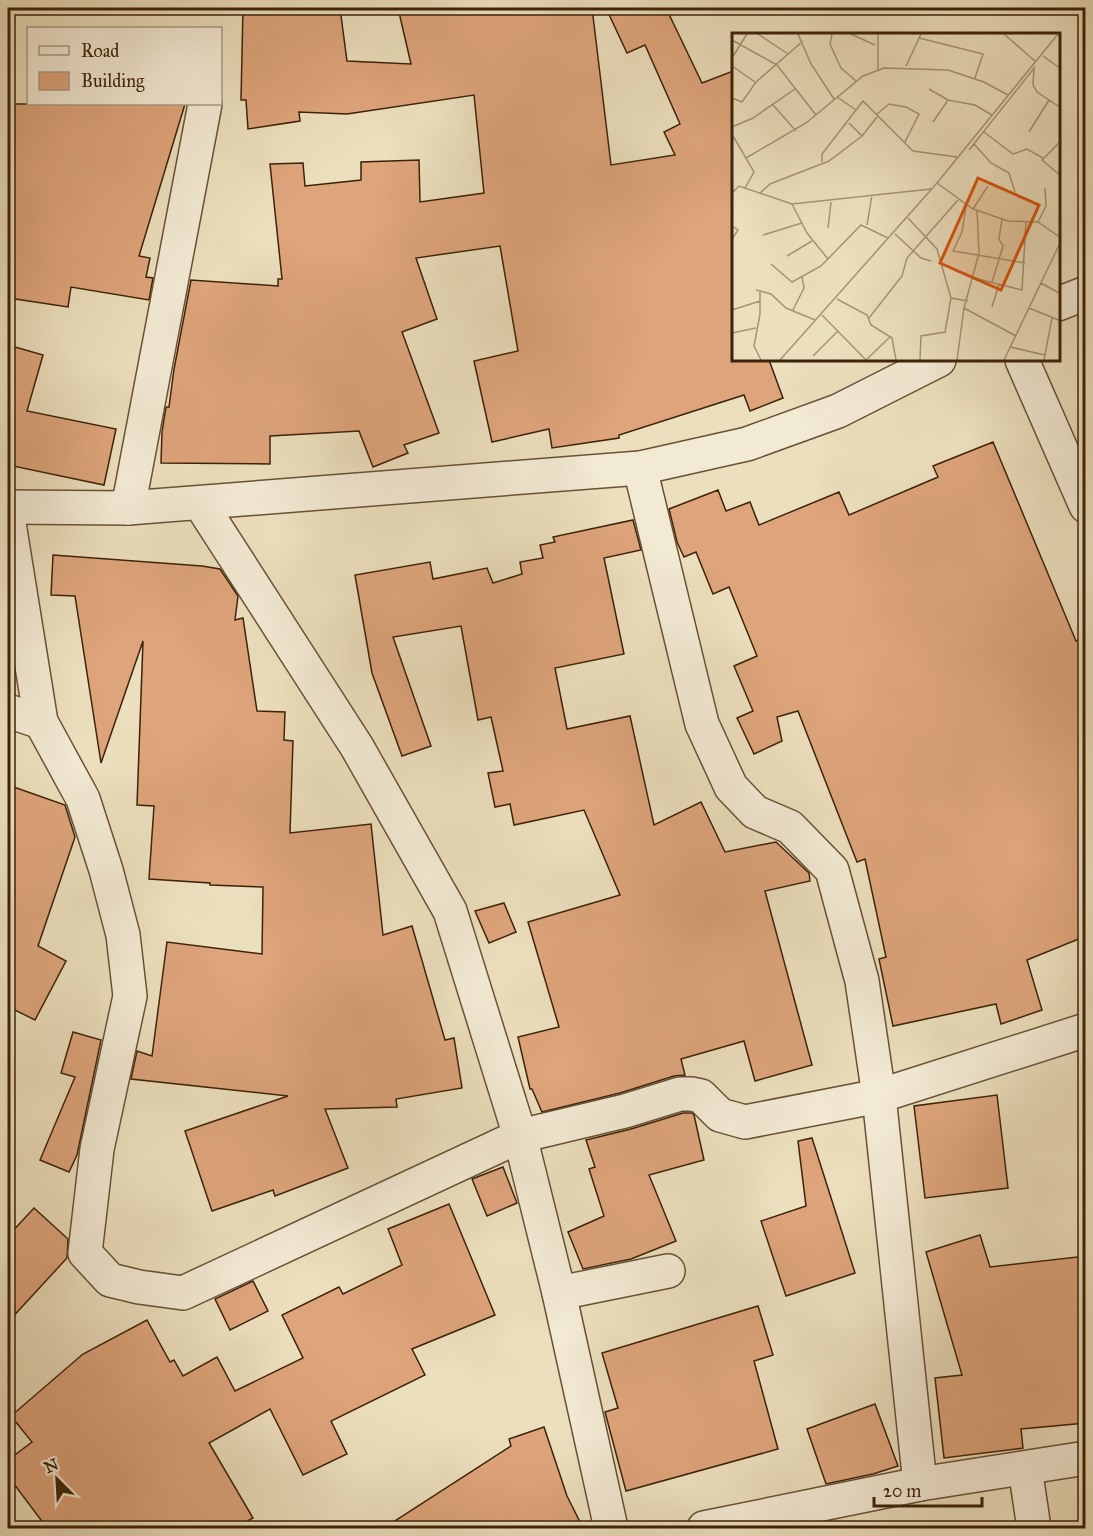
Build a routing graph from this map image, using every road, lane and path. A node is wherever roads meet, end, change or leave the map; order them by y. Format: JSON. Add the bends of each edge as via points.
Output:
{"nodes":[{"id":1,"x":206,"y":105,"type":"edge"},
{"id":2,"x":1086,"y":293,"type":"edge"},
{"id":3,"x":1060,"y":304,"type":"edge"},
{"id":4,"x":935,"y":362,"type":"edge"},
{"id":5,"x":1023,"y":362,"type":"edge"},
{"id":6,"x":639,"y":468,"type":"junction"},
{"id":7,"x":200,"y":503,"type":"junction"},
{"id":8,"x":1086,"y":506,"type":"edge"},
{"id":9,"x":8,"y":507,"type":"edge"},
{"id":10,"x":128,"y":508,"type":"junction"},
{"id":11,"x":8,"y":517,"type":"edge"},
{"id":12,"x":8,"y":711,"type":"edge"},
{"id":13,"x":41,"y":722,"type":"junction"},
{"id":14,"x":1086,"y":1030,"type":"edge"},
{"id":15,"x":879,"y":1096,"type":"junction"},
{"id":16,"x":520,"y":1136,"type":"junction"},
{"id":17,"x":668,"y":1271,"type":"dead end"},
{"id":18,"x":559,"y":1293,"type":"junction"},
{"id":19,"x":1086,"y":1458,"type":"edge"},
{"id":20,"x":1024,"y":1468,"type":"junction"},
{"id":21,"x":920,"y":1484,"type":"junction"},
{"id":22,"x":611,"y":1528,"type":"edge"},
{"id":23,"x":704,"y":1528,"type":"edge"},
{"id":24,"x":1034,"y":1528,"type":"edge"}],
"edges":[{"from":1,"to":10,"type":"street"},
{"from":2,"to":3,"type":"street"},
{"from":4,"to":6,"type":"street","via":[[828,415],[747,444]]},
{"from":5,"to":8,"type":"street"},
{"from":6,"to":7,"type":"street"},
{"from":6,"to":15,"type":"street","via":[[702,724],[731,788],[756,812],[790,827],[832,870],[862,981]]},
{"from":7,"to":10,"type":"street"},
{"from":7,"to":16,"type":"street","via":[[357,747],[450,911]]},
{"from":9,"to":10,"type":"street"},
{"from":11,"to":13,"type":"street"},
{"from":12,"to":13,"type":"street"},
{"from":13,"to":16,"type":"street","via":[[83,799],[123,935],[130,996],[98,1149],[85,1253],[110,1280],[183,1293]]},
{"from":14,"to":15,"type":"street"},
{"from":15,"to":16,"type":"street","via":[[746,1122],[720,1114],[700,1096],[680,1095]]},
{"from":15,"to":21,"type":"street"},
{"from":16,"to":18,"type":"street"},
{"from":17,"to":18,"type":"street"},
{"from":18,"to":22,"type":"street"},
{"from":19,"to":20,"type":"street"},
{"from":20,"to":21,"type":"street"},
{"from":20,"to":24,"type":"street"},
{"from":21,"to":23,"type":"street"}]}
